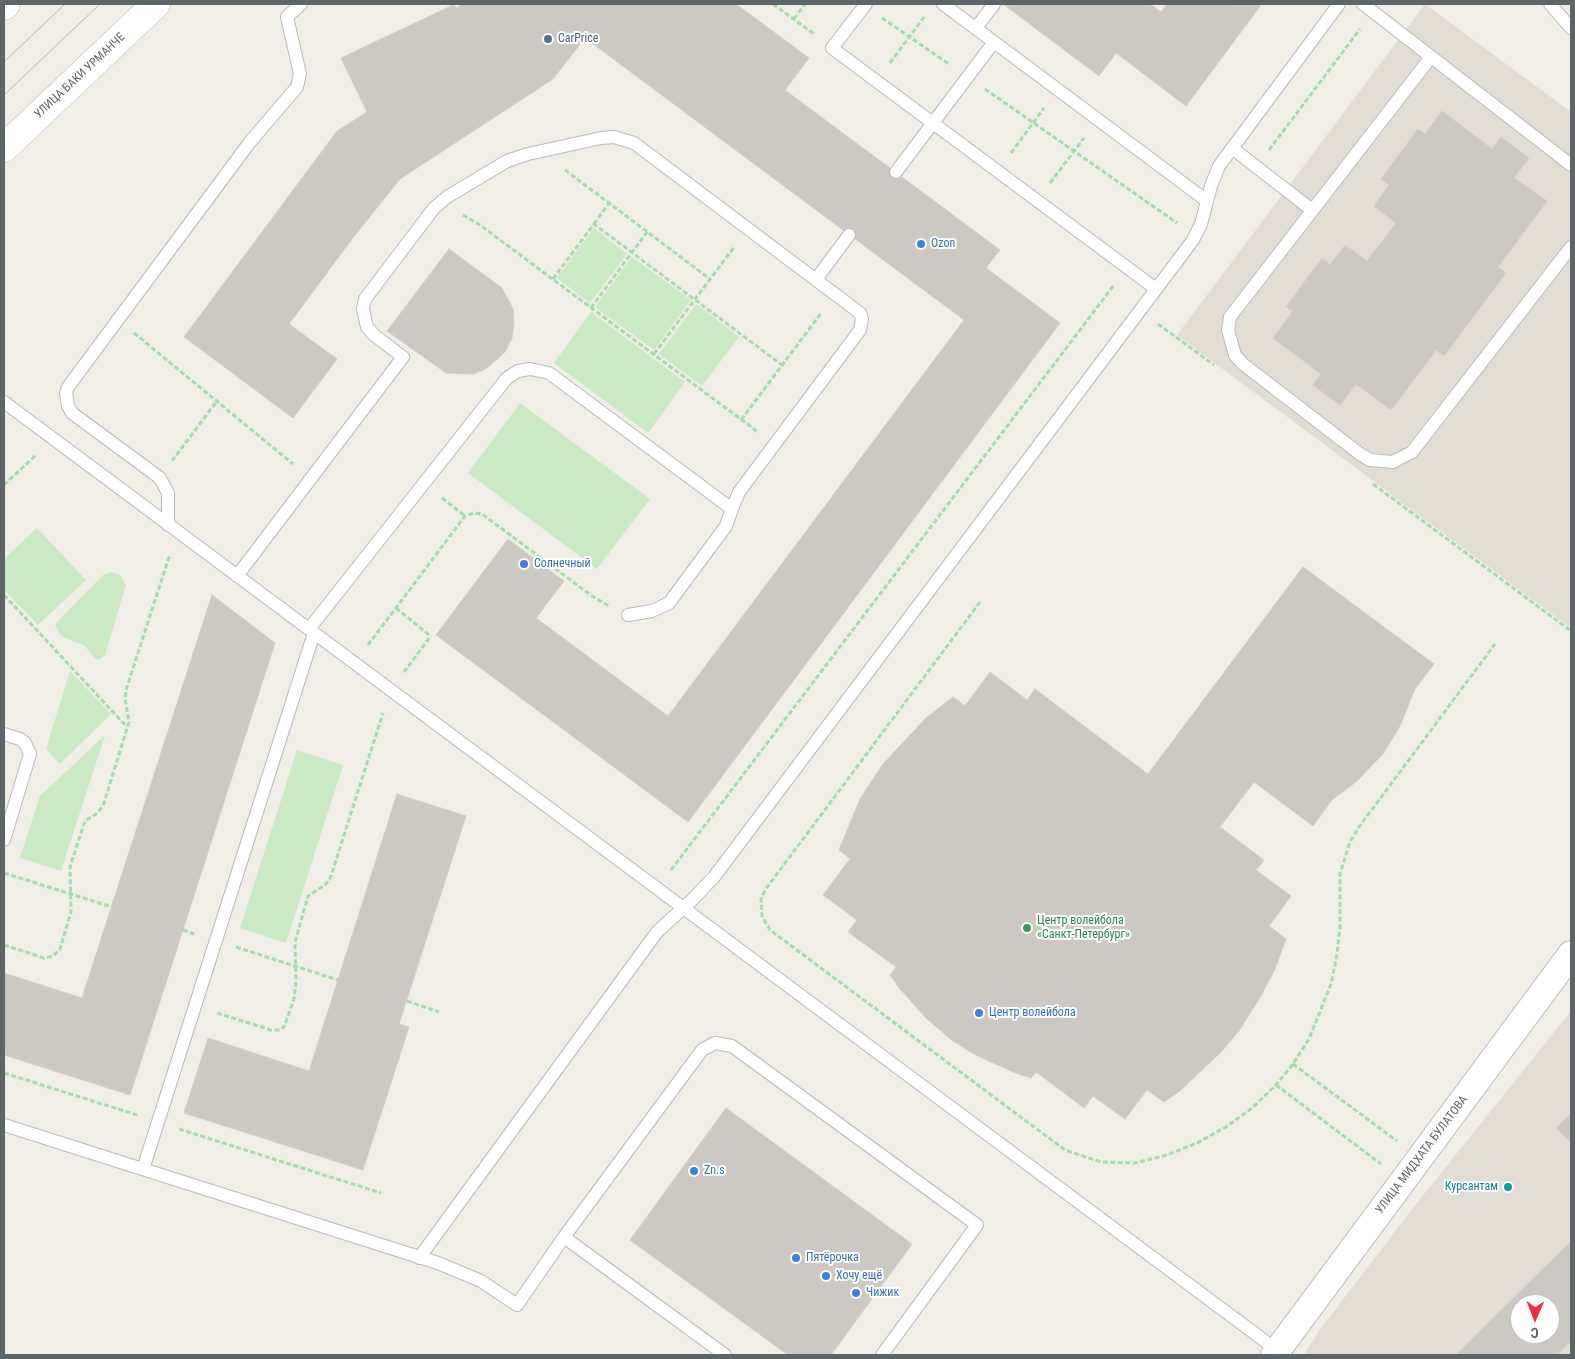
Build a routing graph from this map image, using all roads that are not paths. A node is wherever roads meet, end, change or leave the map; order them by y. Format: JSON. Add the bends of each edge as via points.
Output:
{"nodes":[{"id":1,"x":156,"y":4,"type":"edge"},
{"id":2,"x":301,"y":4,"type":"edge"},
{"id":3,"x":943,"y":4,"type":"edge"},
{"id":4,"x":994,"y":4,"type":"edge"},
{"id":5,"x":1339,"y":4,"type":"edge"},
{"id":6,"x":1550,"y":4,"type":"edge"},
{"id":7,"x":865,"y":5,"type":"edge"},
{"id":8,"x":1368,"y":8,"type":"edge"},
{"id":9,"x":976,"y":28,"type":"junction"},
{"id":10,"x":1571,"y":28,"type":"edge"},
{"id":11,"x":994,"y":42,"type":"junction"},
{"id":12,"x":1431,"y":57,"type":"junction"},
{"id":13,"x":933,"y":123,"type":"junction"},
{"id":14,"x":4,"y":148,"type":"edge"},
{"id":15,"x":1232,"y":148,"type":"junction"},
{"id":16,"x":1571,"y":165,"type":"edge"},
{"id":17,"x":896,"y":172,"type":"dead end"},
{"id":18,"x":1207,"y":201,"type":"junction"},
{"id":19,"x":1312,"y":210,"type":"junction"},
{"id":20,"x":849,"y":235,"type":"dead end"},
{"id":21,"x":1571,"y":247,"type":"edge"},
{"id":22,"x":817,"y":278,"type":"junction"},
{"id":23,"x":1156,"y":288,"type":"junction"},
{"id":24,"x":4,"y":402,"type":"edge"},
{"id":25,"x":732,"y":509,"type":"junction"},
{"id":26,"x":168,"y":525,"type":"junction"},
{"id":27,"x":238,"y":576,"type":"junction"},
{"id":28,"x":628,"y":615,"type":"road end"},
{"id":29,"x":312,"y":631,"type":"junction"},
{"id":30,"x":4,"y":734,"type":"edge"},
{"id":31,"x":4,"y":840,"type":"edge"},
{"id":32,"x":683,"y":908,"type":"junction"},
{"id":33,"x":1571,"y":954,"type":"edge"},
{"id":34,"x":4,"y":1125,"type":"edge"},
{"id":35,"x":143,"y":1169,"type":"junction"},
{"id":36,"x":564,"y":1238,"type":"junction"},
{"id":37,"x":419,"y":1258,"type":"junction"},
{"id":38,"x":1275,"y":1353,"type":"edge"},
{"id":39,"x":726,"y":1355,"type":"edge"},
{"id":40,"x":882,"y":1355,"type":"edge"}],
"edges":[{"from":1,"to":14,"type":"main road","name":"УЛИЦА БАКИ УРМАНЧЕ"},
{"from":2,"to":26,"type":"lane","via":[[287,17],[300,74],[297,88],[250,142],[68,387],[66,398],[72,413],[160,478],[168,493]]},
{"from":3,"to":9,"type":"lane"},
{"from":4,"to":9,"type":"lane"},
{"from":5,"to":15,"type":"lane"},
{"from":6,"to":10,"type":"lane"},
{"from":7,"to":13,"type":"lane","via":[[832,48]]},
{"from":8,"to":12,"type":"lane"},
{"from":9,"to":11,"type":"lane"},
{"from":11,"to":13,"type":"lane"},
{"from":11,"to":18,"type":"lane"},
{"from":12,"to":16,"type":"lane"},
{"from":12,"to":19,"type":"lane"},
{"from":13,"to":17,"type":"lane"},
{"from":13,"to":23,"type":"lane"},
{"from":15,"to":18,"type":"lane","via":[[1219,166]]},
{"from":15,"to":19,"type":"lane"},
{"from":18,"to":23,"type":"lane","via":[[1196,236]]},
{"from":19,"to":21,"type":"lane","via":[[1230,317],[1230,344],[1243,364],[1360,454],[1380,462],[1393,462],[1412,452]]},
{"from":20,"to":22,"type":"lane"},
{"from":22,"to":25,"type":"lane","via":[[860,313],[860,330],[739,492]]},
{"from":22,"to":27,"type":"lane","via":[[634,143],[624,139],[601,138],[507,160],[440,202],[365,299],[363,309],[367,327],[374,335],[406,352]]},
{"from":23,"to":32,"type":"lane","via":[[714,877]]},
{"from":24,"to":26,"type":"lane"},
{"from":25,"to":28,"type":"lane","via":[[726,526],[669,603],[652,611]]},
{"from":25,"to":29,"type":"lane","via":[[549,372],[518,372],[507,378]]},
{"from":26,"to":27,"type":"lane"},
{"from":27,"to":29,"type":"lane"},
{"from":29,"to":32,"type":"lane"},
{"from":29,"to":35,"type":"lane"},
{"from":30,"to":31,"type":"lane","via":[[20,739],[30,754]]},
{"from":32,"to":37,"type":"lane","via":[[657,932]]},
{"from":32,"to":38,"type":"lane"},
{"from":33,"to":38,"type":"street","name":"УЛИЦА МИДХАТА БУЛАТОВА"},
{"from":34,"to":35,"type":"lane"},
{"from":35,"to":37,"type":"lane"},
{"from":36,"to":37,"type":"lane","via":[[517,1305],[481,1281]]},
{"from":36,"to":39,"type":"lane"},
{"from":36,"to":40,"type":"lane","via":[[702,1050],[715,1043],[723,1043],[977,1225]]}]}
